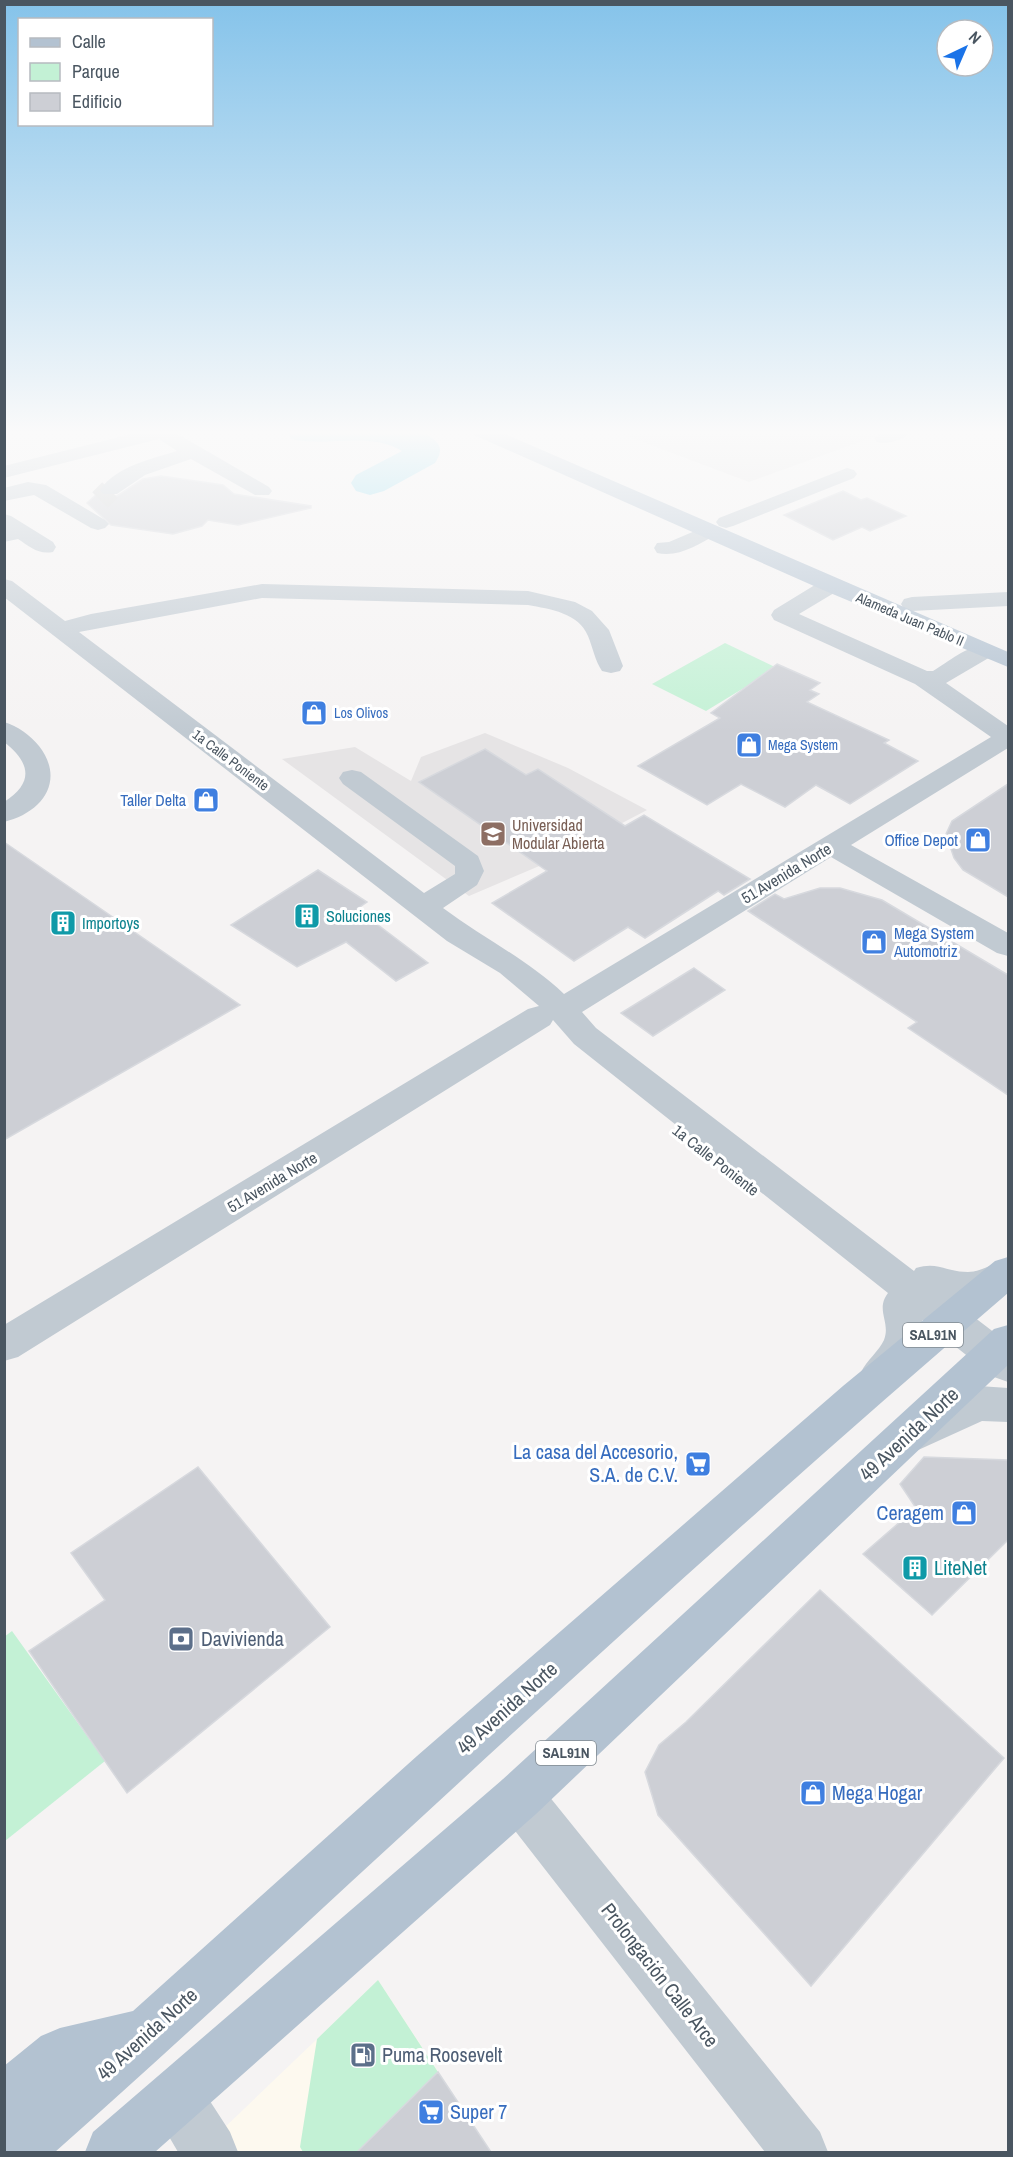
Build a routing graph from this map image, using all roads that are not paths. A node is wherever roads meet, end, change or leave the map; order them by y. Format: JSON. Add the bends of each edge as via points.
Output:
{"nodes":[{"id":1,"x":15,"y":532,"type":"edge"},
{"id":2,"x":706,"y":532,"type":"edge"},
{"id":3,"x":729,"y":532,"type":"edge"},
{"id":4,"x":732,"y":532,"type":"edge"},
{"id":5,"x":45,"y":547,"type":"dead end"},
{"id":6,"x":665,"y":548,"type":"dead end"},
{"id":7,"x":831,"y":585,"type":"junction"},
{"id":8,"x":4,"y":586,"type":"edge"},
{"id":9,"x":1008,"y":599,"type":"edge"},
{"id":10,"x":912,"y":604,"type":"junction"},
{"id":11,"x":61,"y":630,"type":"junction"},
{"id":12,"x":1002,"y":654,"type":"edge"},
{"id":13,"x":611,"y":666,"type":"dead end"},
{"id":14,"x":924,"y":679,"type":"junction"},
{"id":15,"x":4,"y":730,"type":"edge"},
{"id":16,"x":1008,"y":737,"type":"edge"},
{"id":17,"x":352,"y":777,"type":"dead end"},
{"id":18,"x":4,"y":814,"type":"edge"},
{"id":19,"x":832,"y":846,"type":"junction"},
{"id":20,"x":423,"y":907,"type":"junction"},
{"id":21,"x":1008,"y":946,"type":"edge"},
{"id":22,"x":551,"y":1013,"type":"junction"},
{"id":23,"x":1007,"y":1273,"type":"edge"},
{"id":24,"x":929,"y":1279,"type":"junction"},
{"id":25,"x":900,"y":1304,"type":"junction"},
{"id":26,"x":1008,"y":1341,"type":"edge"},
{"id":27,"x":4,"y":1345,"type":"edge"},
{"id":28,"x":1008,"y":1365,"type":"edge"},
{"id":29,"x":857,"y":1398,"type":"junction"},
{"id":30,"x":1008,"y":1405,"type":"edge"},
{"id":31,"x":904,"y":1439,"type":"junction"},
{"id":32,"x":519,"y":1797,"type":"junction"},
{"id":33,"x":148,"y":2034,"type":"junction"},
{"id":34,"x":176,"y":2097,"type":"junction"},
{"id":35,"x":4,"y":2102,"type":"edge"},
{"id":36,"x":13,"y":2152,"type":"edge"},
{"id":37,"x":113,"y":2152,"type":"edge"},
{"id":38,"x":210,"y":2152,"type":"edge"},
{"id":39,"x":800,"y":2152,"type":"edge"}],
"edges":[{"from":1,"to":5,"type":"street"},
{"from":2,"to":6,"type":"street"},
{"from":3,"to":7,"type":"main road","name":"Alameda Juan Pablo II"},
{"from":4,"to":10,"type":"main road","name":"Alameda Juan Pablo II"},
{"from":7,"to":12,"type":"main road","name":"Alameda Juan Pablo II"},
{"from":7,"to":14,"type":"street","via":[[782,615]]},
{"from":8,"to":11,"type":"street","name":"1a Calle Poniente"},
{"from":9,"to":10,"type":"street"},
{"from":10,"to":12,"type":"main road","name":"Alameda Juan Pablo II"},
{"from":11,"to":13,"type":"street","via":[[262,591],[528,598],[561,605],[583,615],[596,629]]},
{"from":11,"to":20,"type":"street","name":"1a Calle Poniente"},
{"from":12,"to":14,"type":"street"},
{"from":14,"to":16,"type":"street"},
{"from":15,"to":18,"type":"street","via":[[32,752],[39,769],[36,789]]},
{"from":16,"to":19,"type":"street","name":"51 Avenida Norte"},
{"from":17,"to":20,"type":"street","via":[[468,862],[467,879]]},
{"from":19,"to":21,"type":"street"},
{"from":19,"to":22,"type":"street","name":"51 Avenida Norte"},
{"from":20,"to":22,"type":"street","name":"1a Calle Poniente","via":[[458,934],[469,957]]},
{"from":22,"to":24,"type":"street","name":"1a Calle Poniente","via":[[599,1027]]},
{"from":22,"to":25,"type":"street","name":"1a Calle Poniente","via":[[571,1046]]},
{"from":22,"to":27,"type":"street","name":"51 Avenida Norte"},
{"from":22,"to":28,"type":"street","name":"1a Calle Poniente"},
{"from":23,"to":24,"type":"street","name":"1a Calle Poniente","via":[[987,1286],[962,1288]]},
{"from":23,"to":29,"type":"main road","name":"49 Avenida Norte","number":"SAL91N"},
{"from":24,"to":25,"type":"street","via":[[940,1293],[935,1302],[919,1313]]},
{"from":25,"to":29,"type":"street","via":[[905,1326],[903,1347]]},
{"from":26,"to":31,"type":"main road","name":"49 Avenida Norte","number":"SAL91N"},
{"from":29,"to":33,"type":"main road","name":"49 Avenida Norte","number":"SAL91N","via":[[434,1773]]},
{"from":30,"to":31,"type":"street","via":[[979,1403]]},
{"from":31,"to":32,"type":"main road","name":"49 Avenida Norte","number":"SAL91N"},
{"from":32,"to":34,"type":"main road","name":"49 Avenida Norte","number":"SAL91N"},
{"from":32,"to":39,"type":"street","name":"Prolongación Calle Arce"},
{"from":33,"to":35,"type":"main road","via":[[60,2055]]},
{"from":33,"to":36,"type":"main road","name":"49 Avenida Norte","number":"SAL91N"},
{"from":34,"to":37,"type":"main road","name":"49 Avenida Norte","number":"SAL91N"},
{"from":34,"to":38,"type":"street"}]}
